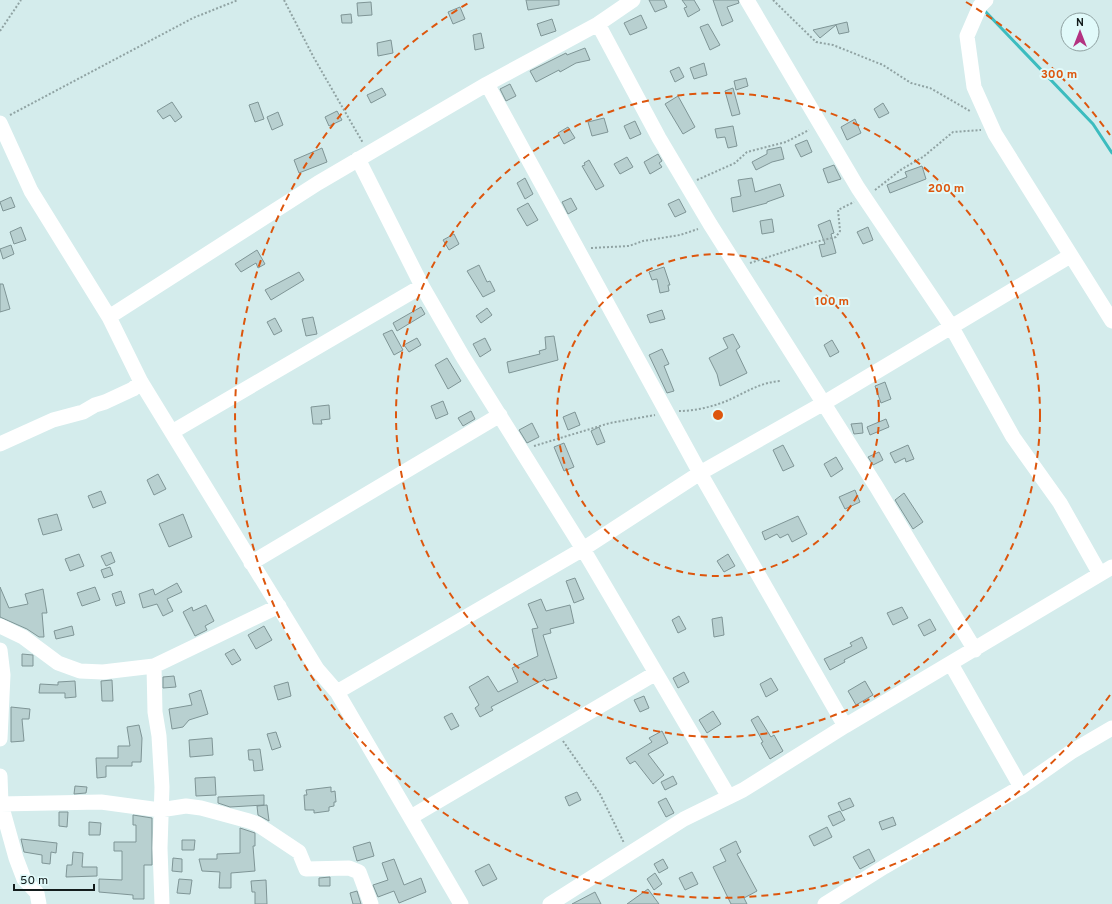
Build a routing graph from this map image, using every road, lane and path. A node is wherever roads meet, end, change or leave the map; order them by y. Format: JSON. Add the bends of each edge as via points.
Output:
{"nodes":[{"id":1,"x":21,"y":0,"type":"edge"},
{"id":2,"x":238,"y":0,"type":"edge"},
{"id":3,"x":284,"y":0,"type":"edge"},
{"id":4,"x":633,"y":0,"type":"edge"},
{"id":5,"x":747,"y":0,"type":"edge"},
{"id":6,"x":773,"y":0,"type":"edge"},
{"id":7,"x":986,"y":0,"type":"edge"},
{"id":8,"x":598,"y":24,"type":"junction"},
{"id":9,"x":0,"y":31,"type":"edge"},
{"id":10,"x":487,"y":84,"type":"junction"},
{"id":11,"x":975,"y":114,"type":"dead end"},
{"id":12,"x":3,"y":120,"type":"edge"},
{"id":13,"x":820,"y":123,"type":"junction"},
{"id":14,"x":996,"y":134,"type":"junction"},
{"id":15,"x":363,"y":156,"type":"junction"},
{"id":16,"x":688,"y":186,"type":"junction"},
{"id":17,"x":863,"y":196,"type":"junction"},
{"id":18,"x":710,"y":224,"type":"junction"},
{"id":19,"x":578,"y":250,"type":"junction"},
{"id":20,"x":1070,"y":256,"type":"junction"},
{"id":21,"x":739,"y":270,"type":"junction"},
{"id":22,"x":422,"y":286,"type":"junction"},
{"id":23,"x":109,"y":317,"type":"junction"},
{"id":24,"x":1112,"y":321,"type":"edge"},
{"id":25,"x":951,"y":326,"type":"junction"},
{"id":26,"x":781,"y":381,"type":"dead end"},
{"id":27,"x":141,"y":382,"type":"junction"},
{"id":28,"x":824,"y":403,"type":"junction"},
{"id":29,"x":668,"y":413,"type":"junction"},
{"id":30,"x":500,"y":415,"type":"junction"},
{"id":31,"x":172,"y":432,"type":"junction"},
{"id":32,"x":0,"y":444,"type":"edge"},
{"id":33,"x":522,"y":452,"type":"junction"},
{"id":34,"x":700,"y":473,"type":"junction"},
{"id":35,"x":583,"y":549,"type":"junction"},
{"id":36,"x":252,"y":563,"type":"junction"},
{"id":37,"x":1106,"y":571,"type":"edge"},
{"id":38,"x":279,"y":606,"type":"junction"},
{"id":39,"x":0,"y":626,"type":"edge"},
{"id":40,"x":0,"y":650,"type":"edge"},
{"id":41,"x":975,"y":650,"type":"junction"},
{"id":42,"x":951,"y":664,"type":"junction"},
{"id":43,"x":154,"y":666,"type":"junction"},
{"id":44,"x":656,"y":674,"type":"junction"},
{"id":45,"x":337,"y":692,"type":"junction"},
{"id":46,"x":845,"y":726,"type":"junction"},
{"id":47,"x":1112,"y":728,"type":"edge"},
{"id":48,"x":556,"y":732,"type":"junction"},
{"id":49,"x":0,"y":739,"type":"edge"},
{"id":50,"x":0,"y":776,"type":"edge"},
{"id":51,"x":1021,"y":787,"type":"junction"},
{"id":52,"x":729,"y":797,"type":"junction"},
{"id":53,"x":1,"y":804,"type":"edge"},
{"id":54,"x":160,"y":810,"type":"junction"},
{"id":55,"x":411,"y":817,"type":"junction"},
{"id":56,"x":628,"y":854,"type":"junction"},
{"id":57,"x":39,"y":904,"type":"edge"},
{"id":58,"x":162,"y":904,"type":"edge"},
{"id":59,"x":371,"y":904,"type":"edge"},
{"id":60,"x":461,"y":904,"type":"edge"},
{"id":61,"x":550,"y":904,"type":"edge"},
{"id":62,"x":825,"y":904,"type":"edge"}],
"edges":[{"from":1,"to":9,"type":"path"},
{"from":2,"to":12,"type":"path","via":[[193,18]]},
{"from":3,"to":15,"type":"path"},
{"from":4,"to":8,"type":"street"},
{"from":5,"to":13,"type":"street"},
{"from":6,"to":11,"type":"path","via":[[816,42],[833,45],[884,65],[911,83],[930,88]]},
{"from":7,"to":14,"type":"street","via":[[980,6],[967,36],[974,87]]},
{"from":8,"to":10,"type":"street"},
{"from":8,"to":16,"type":"street","via":[[659,138]]},
{"from":10,"to":15,"type":"street"},
{"from":10,"to":19,"type":"street"},
{"from":12,"to":23,"type":"street","via":[[31,191]]},
{"from":13,"to":16,"type":"path","via":[[786,142],[747,152],[735,162]]},
{"from":13,"to":17,"type":"street"},
{"from":14,"to":17,"type":"path","via":[[981,130],[953,132],[923,157]]},
{"from":14,"to":20,"type":"street"},
{"from":15,"to":22,"type":"street"},
{"from":15,"to":23,"type":"street"},
{"from":16,"to":18,"type":"street"},
{"from":17,"to":21,"type":"path","via":[[838,210],[840,231],[836,237],[752,262]]},
{"from":17,"to":25,"type":"street"},
{"from":18,"to":19,"type":"path","via":[[680,235],[629,246]]},
{"from":18,"to":21,"type":"street"},
{"from":19,"to":29,"type":"street"},
{"from":20,"to":24,"type":"street"},
{"from":20,"to":25,"type":"street"},
{"from":21,"to":28,"type":"street"},
{"from":22,"to":30,"type":"street"},
{"from":22,"to":31,"type":"street"},
{"from":23,"to":27,"type":"street"},
{"from":25,"to":28,"type":"street"},
{"from":25,"to":37,"type":"street","via":[[1013,437]]},
{"from":26,"to":29,"type":"path","via":[[767,382],[709,406]]},
{"from":27,"to":31,"type":"street"},
{"from":27,"to":32,"type":"street","via":[[133,389],[83,412],[53,420]]},
{"from":28,"to":34,"type":"street"},
{"from":28,"to":41,"type":"street"},
{"from":29,"to":33,"type":"path","via":[[586,429]]},
{"from":29,"to":34,"type":"street"},
{"from":30,"to":33,"type":"street"},
{"from":30,"to":36,"type":"street"},
{"from":31,"to":36,"type":"street"},
{"from":33,"to":35,"type":"street"},
{"from":34,"to":35,"type":"street"},
{"from":34,"to":46,"type":"street"},
{"from":35,"to":44,"type":"street"},
{"from":35,"to":45,"type":"street"},
{"from":36,"to":38,"type":"street"},
{"from":37,"to":41,"type":"street"},
{"from":38,"to":43,"type":"street"},
{"from":38,"to":45,"type":"street","via":[[317,669]]},
{"from":39,"to":43,"type":"street","via":[[23,637],[58,663],[80,671],[102,672]]},
{"from":40,"to":49,"type":"street","via":[[3,675]]},
{"from":41,"to":42,"type":"street"},
{"from":42,"to":46,"type":"street"},
{"from":42,"to":51,"type":"street"},
{"from":43,"to":54,"type":"street","via":[[155,712],[162,787]]},
{"from":44,"to":48,"type":"street"},
{"from":44,"to":52,"type":"street"},
{"from":45,"to":55,"type":"street"},
{"from":46,"to":52,"type":"street"},
{"from":47,"to":51,"type":"street","via":[[1071,752]]},
{"from":48,"to":55,"type":"street"},
{"from":48,"to":56,"type":"path","via":[[600,794]]},
{"from":50,"to":53,"type":"street"},
{"from":51,"to":62,"type":"street"},
{"from":52,"to":56,"type":"street","via":[[684,819]]},
{"from":53,"to":54,"type":"street","via":[[102,802]]},
{"from":53,"to":57,"type":"street","via":[[16,858],[24,879],[37,893]]},
{"from":54,"to":58,"type":"street"},
{"from":54,"to":59,"type":"street","via":[[186,806],[201,808],[257,824],[299,852],[306,868],[349,868],[359,872]]},
{"from":55,"to":60,"type":"street"},
{"from":56,"to":61,"type":"street"}]}
